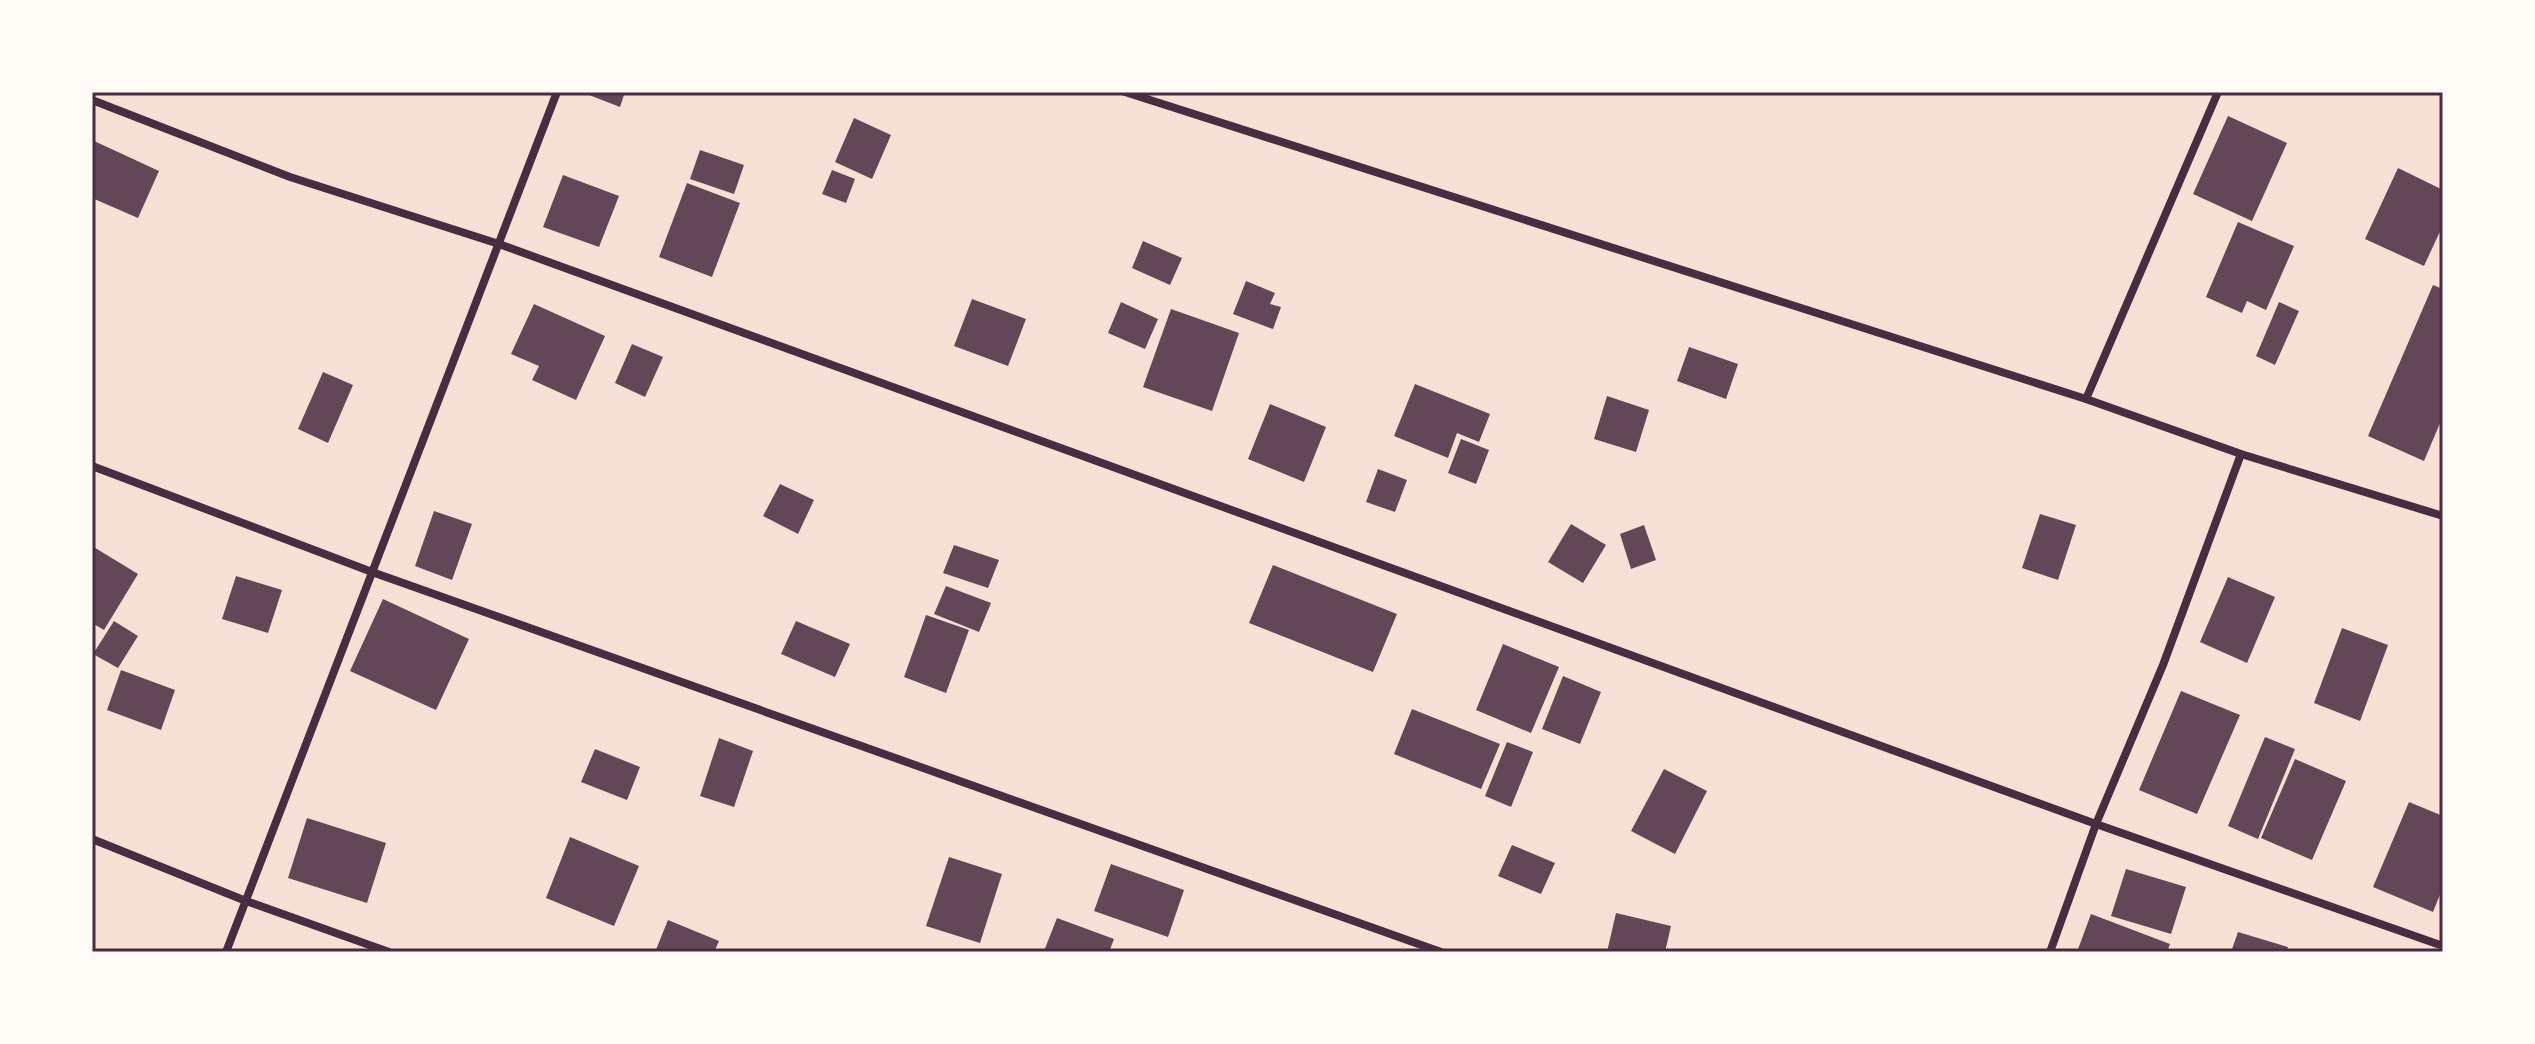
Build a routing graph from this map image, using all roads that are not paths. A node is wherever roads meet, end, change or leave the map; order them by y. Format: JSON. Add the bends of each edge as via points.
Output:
{"nodes":[{"id":1,"x":557,"y":92,"type":"edge"},
{"id":2,"x":1125,"y":92,"type":"edge"},
{"id":3,"x":2218,"y":92,"type":"edge"},
{"id":4,"x":92,"y":100,"type":"edge"},
{"id":5,"x":499,"y":244,"type":"junction"},
{"id":6,"x":2086,"y":399,"type":"junction"},
{"id":7,"x":2241,"y":454,"type":"junction"},
{"id":8,"x":92,"y":466,"type":"edge"},
{"id":9,"x":2443,"y":516,"type":"edge"},
{"id":10,"x":372,"y":572,"type":"junction"},
{"id":11,"x":2096,"y":824,"type":"junction"},
{"id":12,"x":92,"y":839,"type":"edge"},
{"id":13,"x":246,"y":901,"type":"junction"},
{"id":14,"x":2443,"y":946,"type":"edge"},
{"id":15,"x":226,"y":952,"type":"edge"},
{"id":16,"x":389,"y":952,"type":"edge"},
{"id":17,"x":1441,"y":952,"type":"edge"},
{"id":18,"x":2050,"y":952,"type":"edge"}],
"edges":[{"from":1,"to":5,"type":"street"},
{"from":2,"to":6,"type":"street"},
{"from":3,"to":6,"type":"street"},
{"from":4,"to":5,"type":"street","via":[[290,177]]},
{"from":5,"to":10,"type":"street"},
{"from":5,"to":11,"type":"street"},
{"from":6,"to":7,"type":"street"},
{"from":7,"to":9,"type":"street"},
{"from":7,"to":11,"type":"street","via":[[2163,665]]},
{"from":8,"to":10,"type":"street"},
{"from":10,"to":13,"type":"street"},
{"from":10,"to":17,"type":"street"},
{"from":11,"to":14,"type":"street"},
{"from":11,"to":18,"type":"street"},
{"from":12,"to":13,"type":"street"},
{"from":13,"to":15,"type":"street"},
{"from":13,"to":16,"type":"street"}]}
